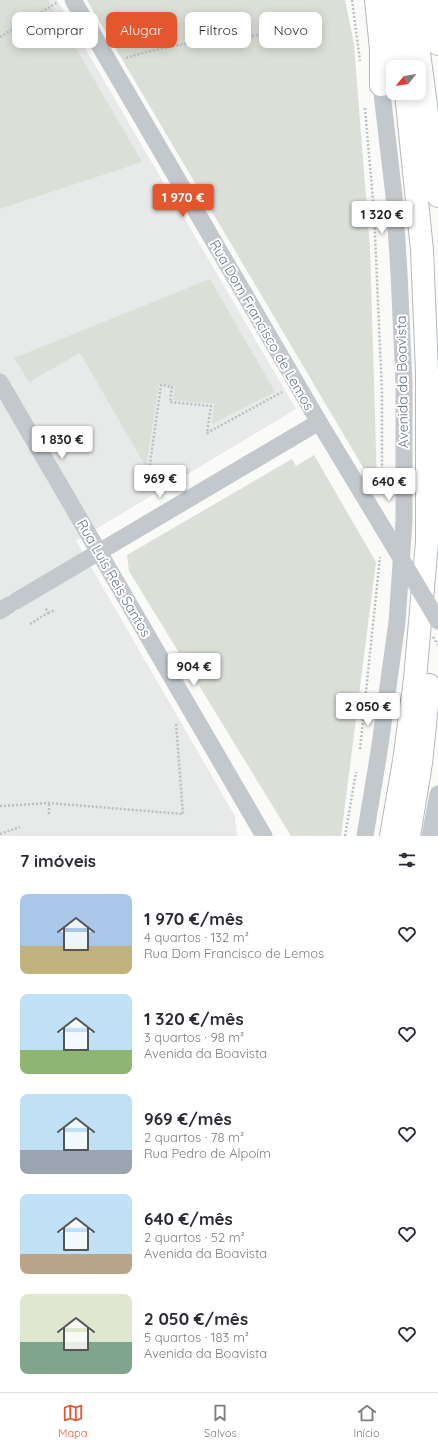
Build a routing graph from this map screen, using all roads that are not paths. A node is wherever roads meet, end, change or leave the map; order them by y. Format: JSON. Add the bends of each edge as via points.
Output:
{"nodes":[{"id":1,"x":73,"y":0,"type":"edge"},
{"id":2,"x":367,"y":0,"type":"edge"},
{"id":3,"x":376,"y":0,"type":"edge"},
{"id":4,"x":390,"y":0,"type":"edge"},
{"id":5,"x":412,"y":0,"type":"edge"},
{"id":6,"x":430,"y":0,"type":"edge"},
{"id":7,"x":438,"y":44,"type":"edge"},
{"id":8,"x":401,"y":60,"type":"edge"},
{"id":9,"x":381,"y":85,"type":"junction"},
{"id":10,"x":407,"y":100,"type":"edge"},
{"id":11,"x":438,"y":196,"type":"edge"},
{"id":12,"x":0,"y":382,"type":"edge"},
{"id":13,"x":319,"y":422,"type":"junction"},
{"id":14,"x":99,"y":552,"type":"junction"},
{"id":15,"x":438,"y":601,"type":"edge"},
{"id":16,"x":8,"y":606,"type":"edge"},
{"id":17,"x":438,"y":621,"type":"edge"},
{"id":18,"x":438,"y":794,"type":"edge"},
{"id":19,"x":264,"y":836,"type":"edge"},
{"id":20,"x":365,"y":836,"type":"edge"},
{"id":21,"x":391,"y":836,"type":"edge"},
{"id":22,"x":409,"y":836,"type":"edge"},
{"id":23,"x":430,"y":836,"type":"edge"}],
"edges":[{"from":1,"to":13,"type":"street","name":"Rua Dom Francisco de Lemos"},
{"from":2,"to":9,"type":"street","name":"Avenida da Boavista","via":[[373,49]]},
{"from":3,"to":9,"type":"highway","via":[[381,49]]},
{"from":4,"to":8,"type":"highway"},
{"from":5,"to":11,"type":"highway"},
{"from":6,"to":7,"type":"highway"},
{"from":9,"to":20,"type":"street","name":"Avenida da Boavista","via":[[394,196],[399,273],[404,383],[404,521],[396,622]]},
{"from":10,"to":21,"type":"highway","name":"Avenida da Boavista","via":[[422,250],[427,372],[427,542],[416,680]]},
{"from":12,"to":14,"type":"street","name":"Rua Luís Reis Santos"},
{"from":13,"to":14,"type":"street"},
{"from":13,"to":17,"type":"street","name":"Rua Dom Francisco de Lemos","bridge":true},
{"from":14,"to":16,"type":"street"},
{"from":14,"to":19,"type":"street","name":"Rua Luís Reis Santos"},
{"from":15,"to":22,"type":"highway","via":[[421,763]]},
{"from":18,"to":23,"type":"street"}]}
